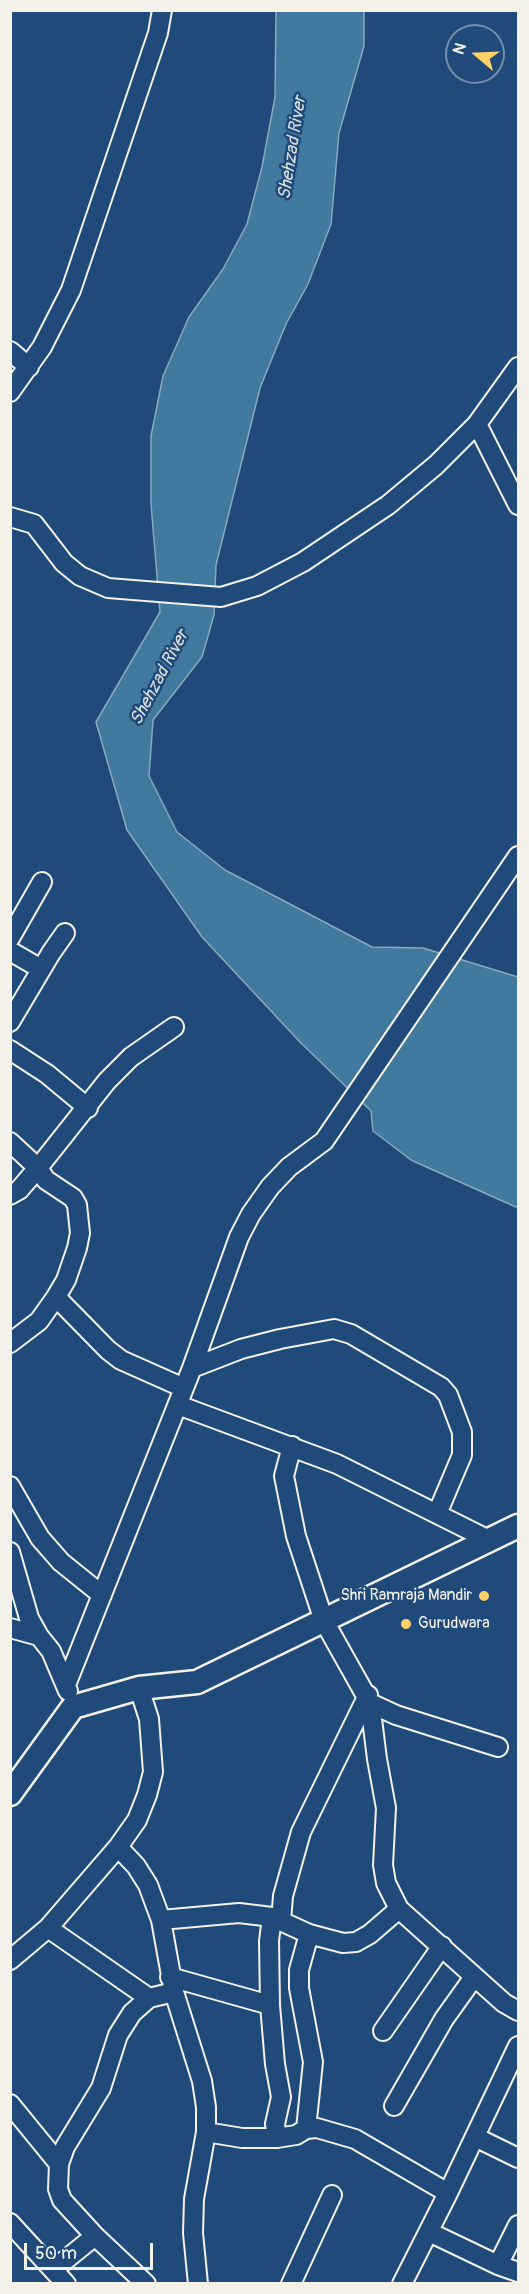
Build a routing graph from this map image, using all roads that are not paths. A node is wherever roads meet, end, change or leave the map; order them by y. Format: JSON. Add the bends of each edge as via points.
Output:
{"nodes":[{"id":1,"x":162,"y":10,"type":"edge"},
{"id":2,"x":10,"y":351,"type":"edge"},
{"id":3,"x":29,"y":367,"type":"junction"},
{"id":4,"x":519,"y":367,"type":"edge"},
{"id":5,"x":10,"y":392,"type":"edge"},
{"id":6,"x":477,"y":424,"type":"junction"},
{"id":7,"x":519,"y":505,"type":"edge"},
{"id":8,"x":10,"y":516,"type":"edge"},
{"id":9,"x":519,"y":856,"type":"edge"},
{"id":10,"x":42,"y":882,"type":"dead end"},
{"id":11,"x":65,"y":933,"type":"dead end"},
{"id":12,"x":10,"y":938,"type":"edge"},
{"id":13,"x":10,"y":951,"type":"edge"},
{"id":14,"x":41,"y":969,"type":"junction"},
{"id":15,"x":10,"y":1022,"type":"edge"},
{"id":16,"x":174,"y":1027,"type":"dead end"},
{"id":17,"x":10,"y":1050,"type":"edge"},
{"id":18,"x":88,"y":1108,"type":"junction"},
{"id":19,"x":10,"y":1142,"type":"edge"},
{"id":20,"x":38,"y":1168,"type":"junction"},
{"id":21,"x":10,"y":1195,"type":"edge"},
{"id":22,"x":56,"y":1297,"type":"junction"},
{"id":23,"x":10,"y":1343,"type":"edge"},
{"id":24,"x":192,"y":1368,"type":"junction"},
{"id":25,"x":184,"y":1388,"type":"junction"},
{"id":26,"x":177,"y":1405,"type":"junction"},
{"id":27,"x":292,"y":1446,"type":"junction"},
{"id":28,"x":10,"y":1486,"type":"edge"},
{"id":29,"x":437,"y":1514,"type":"junction"},
{"id":30,"x":519,"y":1526,"type":"edge"},
{"id":31,"x":489,"y":1540,"type":"junction"},
{"id":32,"x":10,"y":1552,"type":"edge"},
{"id":33,"x":102,"y":1595,"type":"junction"},
{"id":34,"x":324,"y":1620,"type":"junction"},
{"id":35,"x":10,"y":1628,"type":"edge"},
{"id":36,"x":39,"y":1636,"type":"junction"},
{"id":37,"x":66,"y":1685,"type":"junction"},
{"id":38,"x":139,"y":1688,"type":"junction"},
{"id":39,"x":369,"y":1699,"type":"junction"},
{"id":40,"x":74,"y":1707,"type":"junction"},
{"id":41,"x":498,"y":1747,"type":"dead end"},
{"id":42,"x":10,"y":1794,"type":"edge"},
{"id":43,"x":118,"y":1847,"type":"junction"},
{"id":44,"x":399,"y":1909,"type":"junction"},
{"id":45,"x":276,"y":1919,"type":"junction"},
{"id":46,"x":161,"y":1920,"type":"junction"},
{"id":47,"x":48,"y":1928,"type":"junction"},
{"id":48,"x":309,"y":1934,"type":"junction"},
{"id":49,"x":442,"y":1946,"type":"junction"},
{"id":50,"x":10,"y":1960,"type":"edge"},
{"id":51,"x":474,"y":1977,"type":"junction"},
{"id":52,"x":172,"y":1985,"type":"junction"},
{"id":53,"x":149,"y":1998,"type":"junction"},
{"id":54,"x":270,"y":2005,"type":"junction"},
{"id":55,"x":519,"y":2011,"type":"edge"},
{"id":56,"x":382,"y":2031,"type":"dead end"},
{"id":57,"x":519,"y":2046,"type":"edge"},
{"id":58,"x":514,"y":2069,"type":"edge"},
{"id":59,"x":10,"y":2103,"type":"edge"},
{"id":60,"x":394,"y":2106,"type":"dead end"},
{"id":61,"x":306,"y":2129,"type":"junction"},
{"id":62,"x":206,"y":2132,"type":"junction"},
{"id":63,"x":475,"y":2137,"type":"junction"},
{"id":64,"x":277,"y":2138,"type":"junction"},
{"id":65,"x":519,"y":2158,"type":"edge"},
{"id":66,"x":59,"y":2164,"type":"junction"},
{"id":67,"x":448,"y":2193,"type":"junction"},
{"id":68,"x":332,"y":2195,"type":"dead end"},
{"id":69,"x":10,"y":2223,"type":"edge"},
{"id":70,"x":519,"y":2224,"type":"edge"},
{"id":71,"x":429,"y":2232,"type":"junction"},
{"id":72,"x":95,"y":2236,"type":"junction"},
{"id":73,"x":17,"y":2244,"type":"edge"},
{"id":74,"x":498,"y":2265,"type":"junction"},
{"id":75,"x":53,"y":2270,"type":"junction"},
{"id":76,"x":519,"y":2271,"type":"edge"},
{"id":77,"x":66,"y":2283,"type":"edge"},
{"id":78,"x":146,"y":2283,"type":"edge"},
{"id":79,"x":198,"y":2283,"type":"edge"},
{"id":80,"x":291,"y":2283,"type":"edge"},
{"id":81,"x":402,"y":2283,"type":"edge"}],
"edges":[{"from":1,"to":3,"type":"street","via":[[158,33],[71,290]]},
{"from":2,"to":3,"type":"street"},
{"from":3,"to":5,"type":"street"},
{"from":4,"to":6,"type":"street"},
{"from":6,"to":7,"type":"street"},
{"from":6,"to":8,"type":"street","via":[[436,465],[378,511],[303,562],[257,586],[221,597],[108,588],[80,576],[64,563],[34,524]]},
{"from":9,"to":24,"type":"street","via":[[324,1141],[289,1167],[251,1214]]},
{"from":10,"to":12,"type":"street"},
{"from":11,"to":14,"type":"street"},
{"from":13,"to":14,"type":"street"},
{"from":14,"to":15,"type":"street"},
{"from":16,"to":18,"type":"street","via":[[131,1057]]},
{"from":17,"to":18,"type":"street"},
{"from":18,"to":20,"type":"street"},
{"from":19,"to":20,"type":"street"},
{"from":20,"to":21,"type":"street"},
{"from":20,"to":22,"type":"street","via":[[46,1180],[77,1205],[77,1248]]},
{"from":22,"to":23,"type":"street","via":[[39,1322]]},
{"from":22,"to":25,"type":"street","via":[[121,1360]]},
{"from":24,"to":25,"type":"street"},
{"from":24,"to":29,"type":"street","via":[[241,1349],[334,1329],[351,1334],[441,1387],[462,1432],[462,1455]]},
{"from":25,"to":26,"type":"street"},
{"from":26,"to":27,"type":"street"},
{"from":26,"to":33,"type":"street"},
{"from":27,"to":29,"type":"street"},
{"from":27,"to":34,"type":"street","via":[[284,1476],[285,1489]]},
{"from":28,"to":33,"type":"street","via":[[39,1538],[61,1563]]},
{"from":29,"to":31,"type":"street"},
{"from":30,"to":31,"type":"main road"},
{"from":31,"to":34,"type":"main road"},
{"from":32,"to":36,"type":"street","via":[[29,1618]]},
{"from":33,"to":37,"type":"street"},
{"from":34,"to":38,"type":"main road","via":[[197,1682]]},
{"from":34,"to":39,"type":"street"},
{"from":35,"to":36,"type":"street"},
{"from":36,"to":37,"type":"street","via":[[51,1651]]},
{"from":37,"to":40,"type":"street"},
{"from":38,"to":40,"type":"main road"},
{"from":38,"to":43,"type":"street","via":[[149,1719],[153,1772],[137,1820]]},
{"from":39,"to":41,"type":"street","via":[[396,1715]]},
{"from":39,"to":44,"type":"street","via":[[386,1808],[383,1865],[386,1883]]},
{"from":39,"to":45,"type":"street","via":[[301,1832]]},
{"from":40,"to":42,"type":"main road"},
{"from":43,"to":46,"type":"street","via":[[148,1885]]},
{"from":43,"to":47,"type":"street"},
{"from":44,"to":48,"type":"street","via":[[356,1942],[343,1943]]},
{"from":44,"to":49,"type":"street"},
{"from":45,"to":46,"type":"street","via":[[239,1913]]},
{"from":45,"to":48,"type":"street"},
{"from":45,"to":54,"type":"street","via":[[269,1941]]},
{"from":46,"to":52,"type":"street"},
{"from":47,"to":50,"type":"street"},
{"from":47,"to":53,"type":"street"},
{"from":48,"to":61,"type":"street","via":[[299,1970],[314,2062]]},
{"from":49,"to":51,"type":"street"},
{"from":49,"to":56,"type":"street"},
{"from":51,"to":55,"type":"street"},
{"from":51,"to":60,"type":"street","via":[[444,2019]]},
{"from":52,"to":53,"type":"street"},
{"from":52,"to":54,"type":"street"},
{"from":52,"to":62,"type":"street","via":[[202,2081]]},
{"from":53,"to":66,"type":"street","via":[[132,2013],[117,2035],[101,2088]]},
{"from":54,"to":64,"type":"street","via":[[281,2097],[275,2124]]},
{"from":57,"to":58,"type":"street"},
{"from":58,"to":63,"type":"street"},
{"from":59,"to":66,"type":"street"},
{"from":61,"to":64,"type":"street"},
{"from":61,"to":67,"type":"street","via":[[317,2128],[355,2139]]},
{"from":62,"to":64,"type":"street"},
{"from":62,"to":79,"type":"street","via":[[194,2199]]},
{"from":63,"to":65,"type":"street"},
{"from":63,"to":67,"type":"street"},
{"from":66,"to":72,"type":"street","via":[[58,2189],[62,2200]]},
{"from":67,"to":71,"type":"street"},
{"from":68,"to":80,"type":"street"},
{"from":69,"to":73,"type":"street"},
{"from":70,"to":74,"type":"street"},
{"from":71,"to":74,"type":"street"},
{"from":71,"to":81,"type":"street"},
{"from":72,"to":75,"type":"street"},
{"from":72,"to":78,"type":"street"},
{"from":73,"to":75,"type":"street"},
{"from":74,"to":76,"type":"street"},
{"from":75,"to":77,"type":"street"}]}
